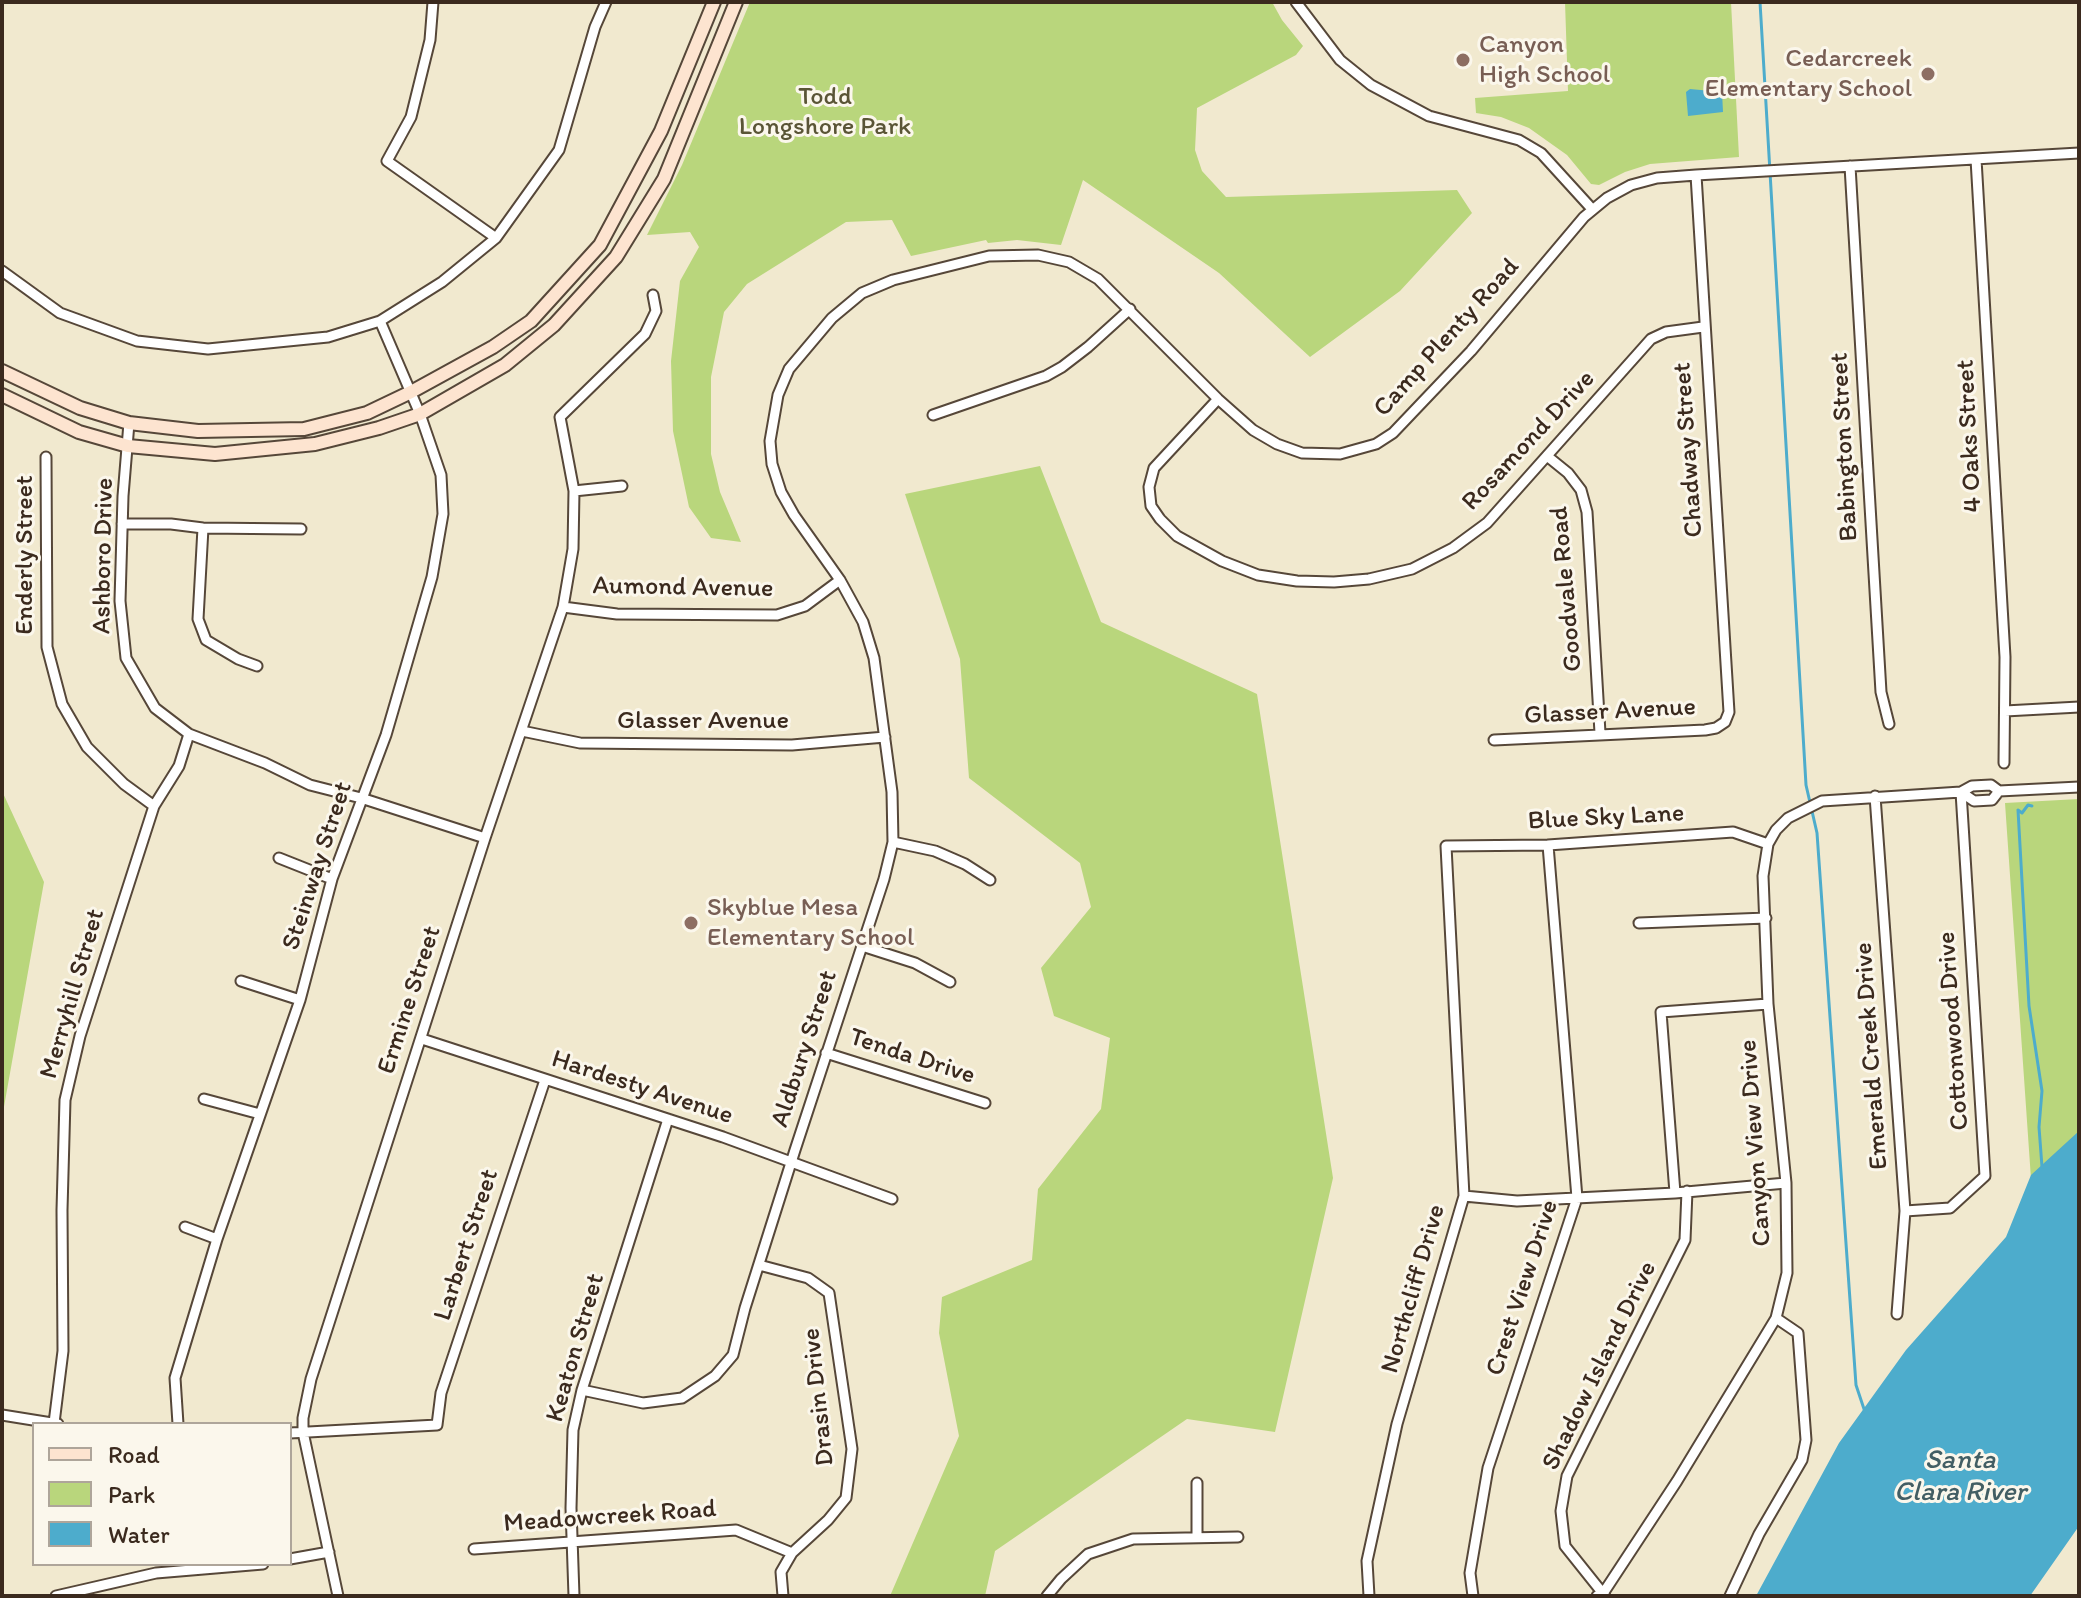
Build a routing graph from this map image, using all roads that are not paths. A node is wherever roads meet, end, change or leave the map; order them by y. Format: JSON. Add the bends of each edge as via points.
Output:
{"nodes":[{"id":1,"x":433,"y":2,"type":"edge"},
{"id":2,"x":606,"y":2,"type":"edge"},
{"id":3,"x":714,"y":2,"type":"edge"},
{"id":4,"x":736,"y":2,"type":"edge"},
{"id":5,"x":1296,"y":2,"type":"edge"},
{"id":6,"x":2079,"y":153,"type":"edge"},
{"id":7,"x":1976,"y":159,"type":"junction"},
{"id":8,"x":1850,"y":166,"type":"junction"},
{"id":9,"x":1696,"y":175,"type":"junction"},
{"id":10,"x":1592,"y":209,"type":"junction"},
{"id":11,"x":496,"y":238,"type":"junction"},
{"id":12,"x":2,"y":271,"type":"edge"},
{"id":13,"x":653,"y":295,"type":"dead end"},
{"id":14,"x":1130,"y":309,"type":"junction"},
{"id":15,"x":380,"y":321,"type":"junction"},
{"id":16,"x":1703,"y":327,"type":"junction"},
{"id":17,"x":814,"y":337,"type":"joint"},
{"id":18,"x":2,"y":371,"type":"edge"},
{"id":19,"x":411,"y":392,"type":"junction"},
{"id":20,"x":2,"y":395,"type":"edge"},
{"id":21,"x":1218,"y":399,"type":"junction"},
{"id":22,"x":420,"y":414,"type":"junction"},
{"id":23,"x":933,"y":415,"type":"dead end"},
{"id":24,"x":129,"y":423,"type":"junction"},
{"id":25,"x":128,"y":446,"type":"junction"},
{"id":26,"x":1547,"y":456,"type":"junction"},
{"id":27,"x":46,"y":457,"type":"dead end"},
{"id":28,"x":622,"y":486,"type":"dead end"},
{"id":29,"x":574,"y":491,"type":"junction"},
{"id":30,"x":122,"y":524,"type":"junction"},
{"id":31,"x":203,"y":528,"type":"junction"},
{"id":32,"x":301,"y":529,"type":"dead end"},
{"id":33,"x":840,"y":580,"type":"junction"},
{"id":34,"x":563,"y":607,"type":"junction"},
{"id":35,"x":257,"y":666,"type":"dead end"},
{"id":36,"x":2079,"y":707,"type":"edge"},
{"id":37,"x":2005,"y":711,"type":"junction"},
{"id":38,"x":1725,"y":722,"type":"joint"},
{"id":39,"x":1889,"y":724,"type":"dead end"},
{"id":40,"x":522,"y":731,"type":"junction"},
{"id":41,"x":1600,"y":733,"type":"junction"},
{"id":42,"x":189,"y":734,"type":"junction"},
{"id":43,"x":885,"y":737,"type":"junction"},
{"id":44,"x":1494,"y":740,"type":"dead end"},
{"id":45,"x":2004,"y":763,"type":"dead end"},
{"id":46,"x":2079,"y":787,"type":"edge"},
{"id":47,"x":1999,"y":791,"type":"junction"},
{"id":48,"x":1961,"y":792,"type":"junction"},
{"id":49,"x":1875,"y":796,"type":"junction"},
{"id":50,"x":361,"y":798,"type":"junction"},
{"id":51,"x":154,"y":806,"type":"junction"},
{"id":52,"x":485,"y":838,"type":"junction"},
{"id":53,"x":893,"y":842,"type":"junction"},
{"id":54,"x":1768,"y":844,"type":"junction"},
{"id":55,"x":1548,"y":845,"type":"junction"},
{"id":56,"x":1446,"y":846,"type":"joint"},
{"id":57,"x":279,"y":858,"type":"dead end"},
{"id":58,"x":332,"y":879,"type":"junction"},
{"id":59,"x":990,"y":880,"type":"dead end"},
{"id":60,"x":1766,"y":918,"type":"junction"},
{"id":61,"x":1639,"y":923,"type":"dead end"},
{"id":62,"x":862,"y":946,"type":"junction"},
{"id":63,"x":241,"y":981,"type":"dead end"},
{"id":64,"x":950,"y":982,"type":"dead end"},
{"id":65,"x":300,"y":1000,"type":"junction"},
{"id":66,"x":1768,"y":1004,"type":"junction"},
{"id":67,"x":422,"y":1039,"type":"junction"},
{"id":68,"x":826,"y":1053,"type":"junction"},
{"id":69,"x":545,"y":1080,"type":"junction"},
{"id":70,"x":204,"y":1099,"type":"dead end"},
{"id":71,"x":985,"y":1103,"type":"dead end"},
{"id":72,"x":260,"y":1114,"type":"junction"},
{"id":73,"x":668,"y":1119,"type":"junction"},
{"id":74,"x":792,"y":1161,"type":"junction"},
{"id":75,"x":1786,"y":1183,"type":"junction"},
{"id":76,"x":1687,"y":1191,"type":"junction"},
{"id":77,"x":1675,"y":1193,"type":"junction"},
{"id":78,"x":1464,"y":1196,"type":"junction"},
{"id":79,"x":1577,"y":1198,"type":"junction"},
{"id":80,"x":892,"y":1199,"type":"dead end"},
{"id":81,"x":1905,"y":1211,"type":"junction"},
{"id":82,"x":185,"y":1227,"type":"dead end"},
{"id":83,"x":217,"y":1239,"type":"junction"},
{"id":84,"x":759,"y":1265,"type":"junction"},
{"id":85,"x":1897,"y":1314,"type":"dead end"},
{"id":86,"x":1776,"y":1318,"type":"junction"},
{"id":87,"x":582,"y":1390,"type":"junction"},
{"id":88,"x":2,"y":1415,"type":"edge"},
{"id":89,"x":44,"y":1422,"type":"edge"},
{"id":90,"x":56,"y":1422,"type":"edge"},
{"id":91,"x":178,"y":1422,"type":"edge"},
{"id":92,"x":303,"y":1432,"type":"junction"},
{"id":93,"x":292,"y":1433,"type":"edge"},
{"id":94,"x":1197,"y":1483,"type":"dead end"},
{"id":95,"x":1197,"y":1537,"type":"junction"},
{"id":96,"x":1238,"y":1537,"type":"dead end"},
{"id":97,"x":572,"y":1540,"type":"junction"},
{"id":98,"x":474,"y":1549,"type":"dead end"},
{"id":99,"x":329,"y":1552,"type":"junction"},
{"id":100,"x":792,"y":1553,"type":"junction"},
{"id":101,"x":292,"y":1559,"type":"edge"},
{"id":102,"x":239,"y":1566,"type":"edge"},
{"id":103,"x":1602,"y":1595,"type":"edge"},
{"id":104,"x":56,"y":1596,"type":"edge"},
{"id":105,"x":338,"y":1596,"type":"edge"},
{"id":106,"x":574,"y":1596,"type":"edge"},
{"id":107,"x":783,"y":1596,"type":"edge"},
{"id":108,"x":1047,"y":1596,"type":"edge"},
{"id":109,"x":1369,"y":1596,"type":"edge"},
{"id":110,"x":1473,"y":1596,"type":"edge"},
{"id":111,"x":1730,"y":1596,"type":"edge"}],
"edges":[{"from":1,"to":11,"type":"street","via":[[430,40],[411,117],[387,161]]},
{"from":2,"to":11,"type":"street","via":[[559,150]]},
{"from":3,"to":19,"type":"main road","via":[[661,131],[600,245],[531,321]]},
{"from":4,"to":22,"type":"main road","via":[[664,179],[616,257],[554,325],[505,365]]},
{"from":5,"to":10,"type":"street","via":[[1340,60],[1371,85],[1429,116],[1519,140],[1541,153]]},
{"from":6,"to":7,"type":"street","name":"Camp Plenty Road"},
{"from":7,"to":8,"type":"street","name":"Camp Plenty Road"},
{"from":7,"to":37,"type":"street","name":"4 Oaks Street"},
{"from":8,"to":9,"type":"street","name":"Camp Plenty Road"},
{"from":8,"to":39,"type":"street","name":"Babington Street","via":[[1881,692]]},
{"from":9,"to":10,"type":"street","name":"Camp Plenty Road","via":[[1631,185]]},
{"from":9,"to":16,"type":"street","name":"Chadway Street"},
{"from":10,"to":21,"type":"street","name":"Camp Plenty Road","via":[[1471,351],[1409,418],[1376,444],[1340,454],[1302,453],[1253,430]]},
{"from":11,"to":15,"type":"street","via":[[442,282]]},
{"from":12,"to":15,"type":"street","via":[[60,313],[137,341],[208,349],[328,337]]},
{"from":13,"to":29,"type":"street","name":"Ermine Street","via":[[656,311],[645,334],[560,417]]},
{"from":14,"to":17,"type":"street","name":"Camp Plenty Road","via":[[1098,279],[1069,262],[1038,255],[989,256],[862,293]]},
{"from":14,"to":21,"type":"street","name":"Camp Plenty Road"},
{"from":14,"to":23,"type":"street","via":[[1046,376]]},
{"from":15,"to":19,"type":"street","name":"Steinway Street"},
{"from":16,"to":26,"type":"street","name":"Rosamond Drive","via":[[1651,339]]},
{"from":16,"to":38,"type":"street","name":"Chadway Street","via":[[1729,712]]},
{"from":17,"to":33,"type":"street","name":"Aldbury Street","via":[[789,369],[778,395],[772,464],[794,515]]},
{"from":18,"to":24,"type":"main road","via":[[80,408]]},
{"from":19,"to":22,"type":"street","name":"Steinway Street"},
{"from":19,"to":24,"type":"main road","via":[[367,413],[304,429],[198,431]]},
{"from":20,"to":25,"type":"main road","via":[[79,432]]},
{"from":21,"to":26,"type":"street","name":"Rosamond Drive","via":[[1154,468],[1151,506],[1177,536],[1258,575],[1334,582],[1412,569],[1487,523]]},
{"from":22,"to":25,"type":"main road","via":[[315,444],[215,454]]},
{"from":22,"to":50,"type":"street","name":"Steinway Street","via":[[441,475],[443,514],[419,628]]},
{"from":24,"to":25,"type":"street","name":"Ashboro Drive"},
{"from":25,"to":30,"type":"street","name":"Ashboro Drive"},
{"from":26,"to":41,"type":"street","name":"Goodvale Road","via":[[1581,490],[1587,512]]},
{"from":27,"to":51,"type":"street","name":"Enderly Street","via":[[47,647],[62,704],[87,747]]},
{"from":28,"to":29,"type":"street"},
{"from":29,"to":34,"type":"street","name":"Ermine Street","via":[[573,549]]},
{"from":30,"to":31,"type":"street"},
{"from":30,"to":42,"type":"street","name":"Ashboro Drive","via":[[120,601],[126,658],[155,708]]},
{"from":31,"to":32,"type":"street"},
{"from":31,"to":35,"type":"street","via":[[198,619],[206,640]]},
{"from":33,"to":34,"type":"street","name":"Aumond Avenue","via":[[805,606],[777,615],[617,614]]},
{"from":33,"to":43,"type":"street","name":"Aldbury Street","via":[[863,622],[874,658]]},
{"from":34,"to":40,"type":"street","name":"Ermine Street"},
{"from":36,"to":37,"type":"street"},
{"from":37,"to":45,"type":"street","name":"4 Oaks Street"},
{"from":38,"to":41,"type":"street","name":"Glasser Avenue","via":[[1705,730]]},
{"from":40,"to":43,"type":"street","name":"Glasser Avenue","via":[[580,743],[792,745]]},
{"from":40,"to":52,"type":"street","name":"Ermine Street"},
{"from":41,"to":44,"type":"street","name":"Glasser Avenue"},
{"from":42,"to":50,"type":"street","name":"Ashboro Drive","via":[[310,785]]},
{"from":42,"to":51,"type":"street","name":"Merryhill Street","via":[[179,766]]},
{"from":43,"to":53,"type":"street","name":"Aldbury Street"},
{"from":46,"to":47,"type":"street"},
{"from":47,"to":48,"type":"street","via":[[1991,785]]},
{"from":47,"to":48,"type":"street","via":[[1992,800],[1974,801]]},
{"from":48,"to":49,"type":"street"},
{"from":48,"to":81,"type":"street","name":"Cottonwood Drive","via":[[1985,1176],[1950,1208]]},
{"from":49,"to":54,"type":"street","via":[[1820,802],[1800,810]]},
{"from":49,"to":81,"type":"street","name":"Emerald Creek Drive"},
{"from":50,"to":52,"type":"street","name":"Ashboro Drive"},
{"from":50,"to":58,"type":"street","name":"Steinway Street"},
{"from":51,"to":90,"type":"street","name":"Merryhill Street","via":[[80,1036],[65,1100],[63,1351]]},
{"from":52,"to":67,"type":"street","name":"Ermine Street"},
{"from":53,"to":59,"type":"street","via":[[935,851]]},
{"from":53,"to":62,"type":"street","name":"Aldbury Street"},
{"from":54,"to":55,"type":"street","name":"Blue Sky Lane","via":[[1733,832]]},
{"from":54,"to":60,"type":"street","name":"Canyon View Drive","via":[[1763,876]]},
{"from":55,"to":56,"type":"street","name":"Blue Sky Lane"},
{"from":55,"to":79,"type":"street","name":"Crest View Drive"},
{"from":56,"to":78,"type":"street","name":"Northcliff Drive"},
{"from":57,"to":58,"type":"street"},
{"from":58,"to":65,"type":"street","name":"Steinway Street"},
{"from":60,"to":61,"type":"street"},
{"from":60,"to":66,"type":"street","name":"Canyon View Drive"},
{"from":62,"to":64,"type":"street","via":[[915,963]]},
{"from":62,"to":68,"type":"street","name":"Aldbury Street"},
{"from":63,"to":65,"type":"street"},
{"from":65,"to":72,"type":"street","name":"Steinway Street"},
{"from":66,"to":75,"type":"street","name":"Canyon View Drive"},
{"from":66,"to":77,"type":"street","via":[[1661,1012]]},
{"from":67,"to":69,"type":"street","name":"Hardesty Avenue"},
{"from":67,"to":92,"type":"street","name":"Ermine Street","via":[[325,1328]]},
{"from":68,"to":71,"type":"street","name":"Tenda Drive"},
{"from":68,"to":74,"type":"street","name":"Aldbury Street"},
{"from":69,"to":73,"type":"street","name":"Hardesty Avenue"},
{"from":69,"to":92,"type":"street","name":"Larbert Street","via":[[441,1393],[437,1425]]},
{"from":70,"to":72,"type":"street"},
{"from":72,"to":83,"type":"street","name":"Steinway Street"},
{"from":73,"to":74,"type":"street","name":"Hardesty Avenue"},
{"from":73,"to":87,"type":"street","name":"Keaton Street"},
{"from":74,"to":80,"type":"street","name":"Hardesty Avenue"},
{"from":74,"to":84,"type":"street","name":"Aldbury Street"},
{"from":75,"to":76,"type":"street"},
{"from":75,"to":86,"type":"street","name":"Canyon View Drive","via":[[1787,1273]]},
{"from":76,"to":77,"type":"street"},
{"from":76,"to":103,"type":"street","name":"Shadow Island Drive","via":[[1685,1240],[1567,1476],[1561,1511],[1565,1546]]},
{"from":77,"to":79,"type":"street"},
{"from":78,"to":79,"type":"street","via":[[1517,1201]]},
{"from":78,"to":109,"type":"street","name":"Northcliff Drive","via":[[1397,1424],[1367,1561]]},
{"from":79,"to":110,"type":"street","name":"Crest View Drive","via":[[1488,1468],[1470,1573]]},
{"from":81,"to":85,"type":"street","name":"Emerald Creek Drive"},
{"from":82,"to":83,"type":"street"},
{"from":83,"to":91,"type":"street","name":"Steinway Street","via":[[175,1378]]},
{"from":84,"to":87,"type":"street","name":"Aldbury Street","via":[[733,1355],[715,1376],[682,1398],[643,1403]]},
{"from":84,"to":100,"type":"street","name":"Drasin Drive","via":[[808,1278],[829,1293],[852,1449],[846,1498]]},
{"from":86,"to":103,"type":"street","name":"Canyon View Drive"},
{"from":86,"to":111,"type":"street","via":[[1798,1333],[1806,1440],[1802,1460]]},
{"from":87,"to":97,"type":"street","name":"Keaton Street","via":[[573,1430]]},
{"from":88,"to":89,"type":"street"},
{"from":92,"to":93,"type":"street"},
{"from":92,"to":99,"type":"street","name":"Ermine Street"},
{"from":94,"to":95,"type":"street"},
{"from":95,"to":96,"type":"street"},
{"from":95,"to":108,"type":"street","via":[[1133,1539],[1088,1554]]},
{"from":97,"to":98,"type":"street","name":"Meadowcreek Road"},
{"from":97,"to":100,"type":"street","name":"Meadowcreek Road","via":[[736,1530]]},
{"from":97,"to":106,"type":"street","name":"Keaton Street"},
{"from":99,"to":101,"type":"street"},
{"from":99,"to":105,"type":"street","name":"Ermine Street"},
{"from":100,"to":107,"type":"street","via":[[781,1572]]},
{"from":102,"to":104,"type":"street","via":[[156,1573]]}]}
